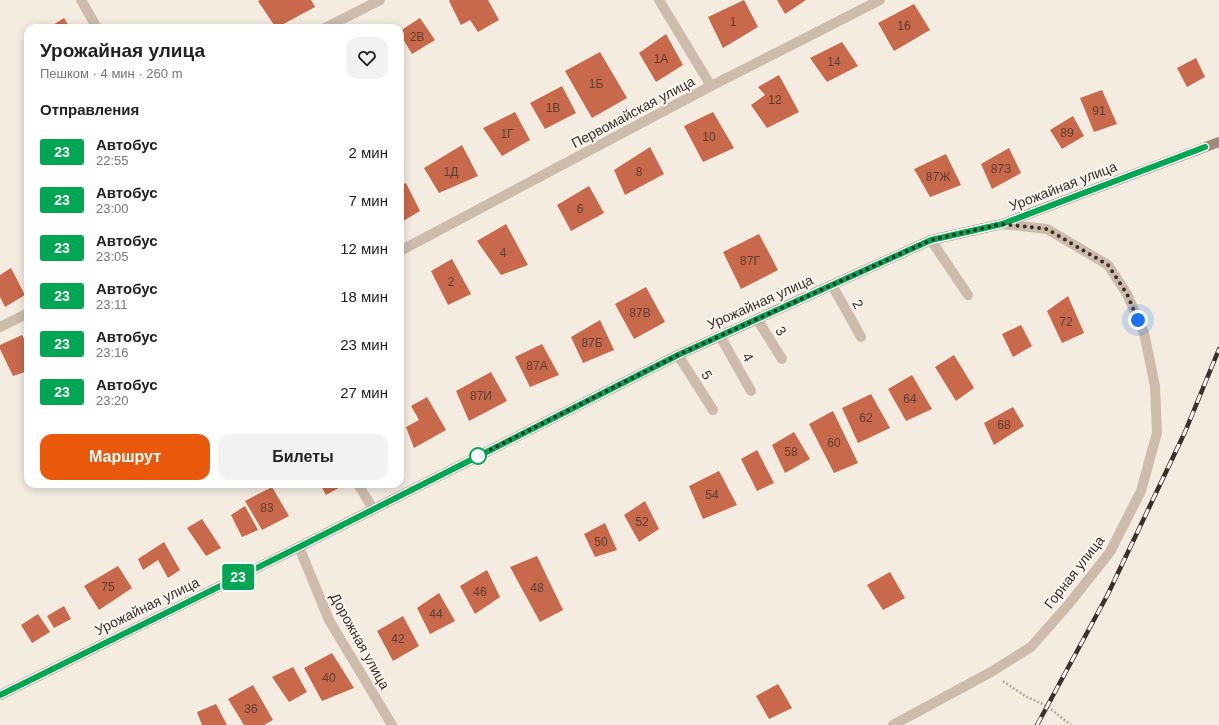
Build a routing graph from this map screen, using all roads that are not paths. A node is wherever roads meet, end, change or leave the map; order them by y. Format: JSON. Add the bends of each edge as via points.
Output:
{"nodes":[{"id":1,"x":81,"y":0,"type":"edge"},
{"id":2,"x":380,"y":0,"type":"edge"},
{"id":3,"x":659,"y":0,"type":"edge"},
{"id":4,"x":880,"y":0,"type":"edge"},
{"id":5,"x":95,"y":24,"type":"edge"},
{"id":6,"x":333,"y":24,"type":"edge"},
{"id":7,"x":711,"y":86,"type":"junction"},
{"id":8,"x":1219,"y":142,"type":"edge"},
{"id":9,"x":1002,"y":224,"type":"junction"},
{"id":10,"x":931,"y":240,"type":"junction"},
{"id":11,"x":404,"y":249,"type":"edge"},
{"id":12,"x":832,"y":285,"type":"junction"},
{"id":13,"x":968,"y":295,"type":"dead end"},
{"id":14,"x":24,"y":316,"type":"edge"},
{"id":15,"x":757,"y":319,"type":"junction"},
{"id":16,"x":0,"y":327,"type":"edge"},
{"id":17,"x":720,"y":336,"type":"junction"},
{"id":18,"x":861,"y":337,"type":"dead end"},
{"id":19,"x":678,"y":355,"type":"junction"},
{"id":20,"x":782,"y":359,"type":"dead end"},
{"id":21,"x":751,"y":391,"type":"dead end"},
{"id":22,"x":713,"y":410,"type":"dead end"},
{"id":23,"x":360,"y":488,"type":"edge"},
{"id":24,"x":373,"y":509,"type":"junction"},
{"id":25,"x":299,"y":547,"type":"junction"},
{"id":26,"x":0,"y":695,"type":"edge"},
{"id":27,"x":392,"y":725,"type":"edge"},
{"id":28,"x":893,"y":725,"type":"edge"}],
"edges":[{"from":1,"to":5,"type":"street"},
{"from":2,"to":6,"type":"street"},
{"from":3,"to":7,"type":"street"},
{"from":4,"to":7,"type":"street","name":"Первомайская улица"},
{"from":7,"to":11,"type":"street","name":"Первомайская улица"},
{"from":8,"to":9,"type":"main road","name":"Урожайная улица"},
{"from":9,"to":10,"type":"main road","name":"Урожайная улица"},
{"from":9,"to":28,"type":"street","name":"Горная улица","via":[[1047,229],[1108,265],[1127,294],[1144,333],[1155,386],[1157,434],[1141,491],[1110,552],[1031,647],[991,672]]},
{"from":10,"to":12,"type":"main road","name":"Урожайная улица"},
{"from":10,"to":13,"type":"street"},
{"from":12,"to":15,"type":"main road","name":"Урожайная улица"},
{"from":12,"to":18,"type":"street","name":"2"},
{"from":14,"to":16,"type":"street"},
{"from":15,"to":17,"type":"main road","name":"Урожайная улица"},
{"from":15,"to":20,"type":"street","name":"3"},
{"from":17,"to":19,"type":"main road","name":"Урожайная улица"},
{"from":17,"to":21,"type":"street","name":"4"},
{"from":19,"to":22,"type":"street","name":"5"},
{"from":19,"to":24,"type":"main road","name":"Урожайная улица"},
{"from":23,"to":24,"type":"street"},
{"from":24,"to":25,"type":"main road","name":"Урожайная улица"},
{"from":25,"to":26,"type":"main road","name":"Урожайная улица"},
{"from":25,"to":27,"type":"street","name":"Дорожная улица","via":[[329,620]]}]}
